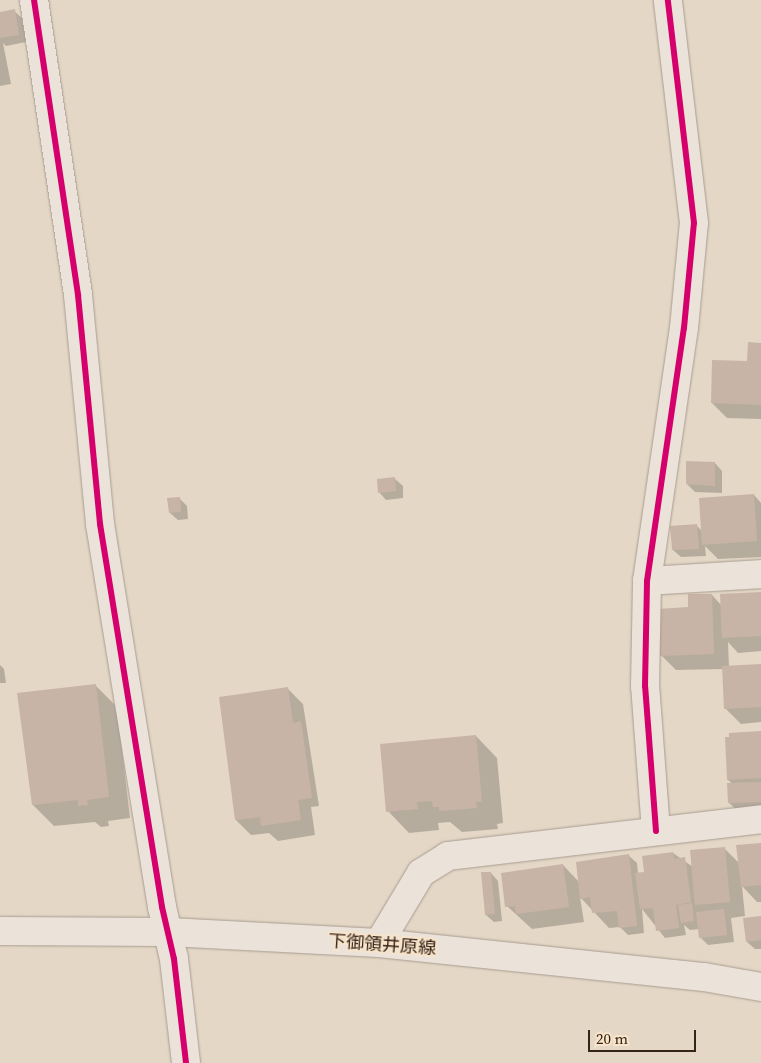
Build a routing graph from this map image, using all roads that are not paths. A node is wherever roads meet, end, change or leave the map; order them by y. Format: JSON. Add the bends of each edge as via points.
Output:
{"nodes":[{"id":1,"x":34,"y":0,"type":"edge"},
{"id":2,"x":668,"y":0,"type":"edge"},
{"id":3,"x":761,"y":574,"type":"edge"},
{"id":4,"x":647,"y":580,"type":"junction"},
{"id":5,"x":761,"y":819,"type":"edge"},
{"id":6,"x":656,"y":830,"type":"junction"},
{"id":7,"x":0,"y":931,"type":"edge"},
{"id":8,"x":169,"y":932,"type":"junction"},
{"id":9,"x":379,"y":943,"type":"junction"},
{"id":10,"x":761,"y":986,"type":"edge"},
{"id":11,"x":186,"y":1063,"type":"edge"}],
"edges":[{"from":1,"to":8,"type":"street","via":[[78,295],[100,524],[162,907]]},
{"from":2,"to":4,"type":"street","via":[[694,223],[684,328]]},
{"from":3,"to":4,"type":"street"},
{"from":4,"to":6,"type":"street","via":[[645,686]]},
{"from":5,"to":6,"type":"street"},
{"from":6,"to":9,"type":"street","via":[[448,856],[421,873]]},
{"from":7,"to":8,"type":"street","name":"下御領井原線"},
{"from":8,"to":9,"type":"street","name":"下御領井原線"},
{"from":8,"to":11,"type":"street"},
{"from":9,"to":10,"type":"street","name":"下御領井原線","via":[[704,977]]}]}
